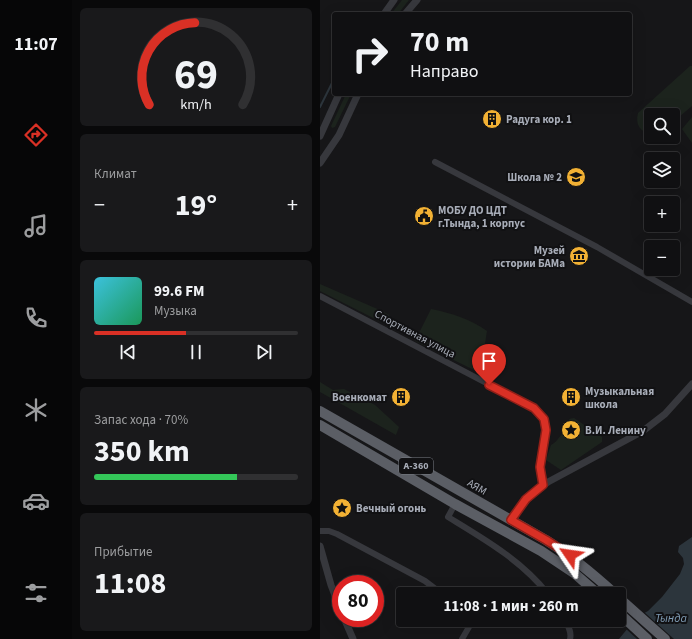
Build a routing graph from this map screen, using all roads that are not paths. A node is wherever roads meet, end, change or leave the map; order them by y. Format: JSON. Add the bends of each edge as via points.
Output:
{"nodes":[{"id":1,"x":394,"y":0,"type":"edge"},
{"id":2,"x":417,"y":0,"type":"edge"},
{"id":3,"x":385,"y":12,"type":"edge"},
{"id":4,"x":407,"y":12,"type":"edge"},
{"id":5,"x":338,"y":96,"type":"edge"},
{"id":6,"x":357,"y":96,"type":"edge"},
{"id":7,"x":320,"y":136,"type":"edge"},
{"id":8,"x":435,"y":162,"type":"dead end"},
{"id":9,"x":320,"y":163,"type":"edge"},
{"id":10,"x":320,"y":296,"type":"edge"},
{"id":11,"x":692,"y":302,"type":"edge"},
{"id":12,"x":692,"y":384,"type":"edge"},
{"id":13,"x":320,"y":411,"type":"edge"},
{"id":14,"x":320,"y":425,"type":"edge"},
{"id":15,"x":543,"y":485,"type":"junction"},
{"id":16,"x":455,"y":504,"type":"junction"},
{"id":17,"x":511,"y":520,"type":"junction"},
{"id":18,"x":320,"y":531,"type":"edge"},
{"id":19,"x":320,"y":546,"type":"edge"},
{"id":20,"x":433,"y":587,"type":"edge"},
{"id":21,"x":542,"y":587,"type":"edge"},
{"id":22,"x":590,"y":587,"type":"edge"},
{"id":23,"x":608,"y":587,"type":"edge"},
{"id":24,"x":332,"y":588,"type":"edge"},
{"id":25,"x":626,"y":604,"type":"edge"},
{"id":26,"x":626,"y":620,"type":"edge"},
{"id":27,"x":348,"y":627,"type":"edge"},
{"id":28,"x":469,"y":627,"type":"edge"},
{"id":29,"x":568,"y":627,"type":"edge"},
{"id":30,"x":353,"y":639,"type":"edge"},
{"id":31,"x":462,"y":639,"type":"edge"},
{"id":32,"x":570,"y":639,"type":"edge"},
{"id":33,"x":647,"y":639,"type":"edge"},
{"id":34,"x":665,"y":639,"type":"edge"}],
"edges":[{"from":1,"to":3,"type":"street"},
{"from":2,"to":4,"type":"street"},
{"from":5,"to":7,"type":"street"},
{"from":6,"to":9,"type":"street","via":[[339,135]]},
{"from":8,"to":11,"type":"street","via":[[597,247]]},
{"from":10,"to":15,"type":"street","name":"Спортивная улица","via":[[534,408],[544,419],[546,430],[540,467]]},
{"from":12,"to":15,"type":"street","via":[[665,414],[644,431]]},
{"from":13,"to":17,"type":"highway","name":"АЯМ","number":"А-360"},
{"from":14,"to":16,"type":"highway","number":"А-360"},
{"from":15,"to":17,"type":"street","via":[[526,499]]},
{"from":16,"to":21,"type":"street","via":[[448,517],[504,552]]},
{"from":16,"to":22,"type":"highway","number":"А-360","via":[[562,564]]},
{"from":17,"to":23,"type":"highway","name":"АЯМ","number":"А-360","via":[[570,555]]},
{"from":18,"to":20,"type":"street","via":[[337,534]]},
{"from":19,"to":24,"type":"street"},
{"from":25,"to":34,"type":"highway","name":"АЯМ","number":"А-360"},
{"from":26,"to":33,"type":"highway"},
{"from":27,"to":30,"type":"street"},
{"from":28,"to":31,"type":"street"},
{"from":29,"to":32,"type":"street"}]}
